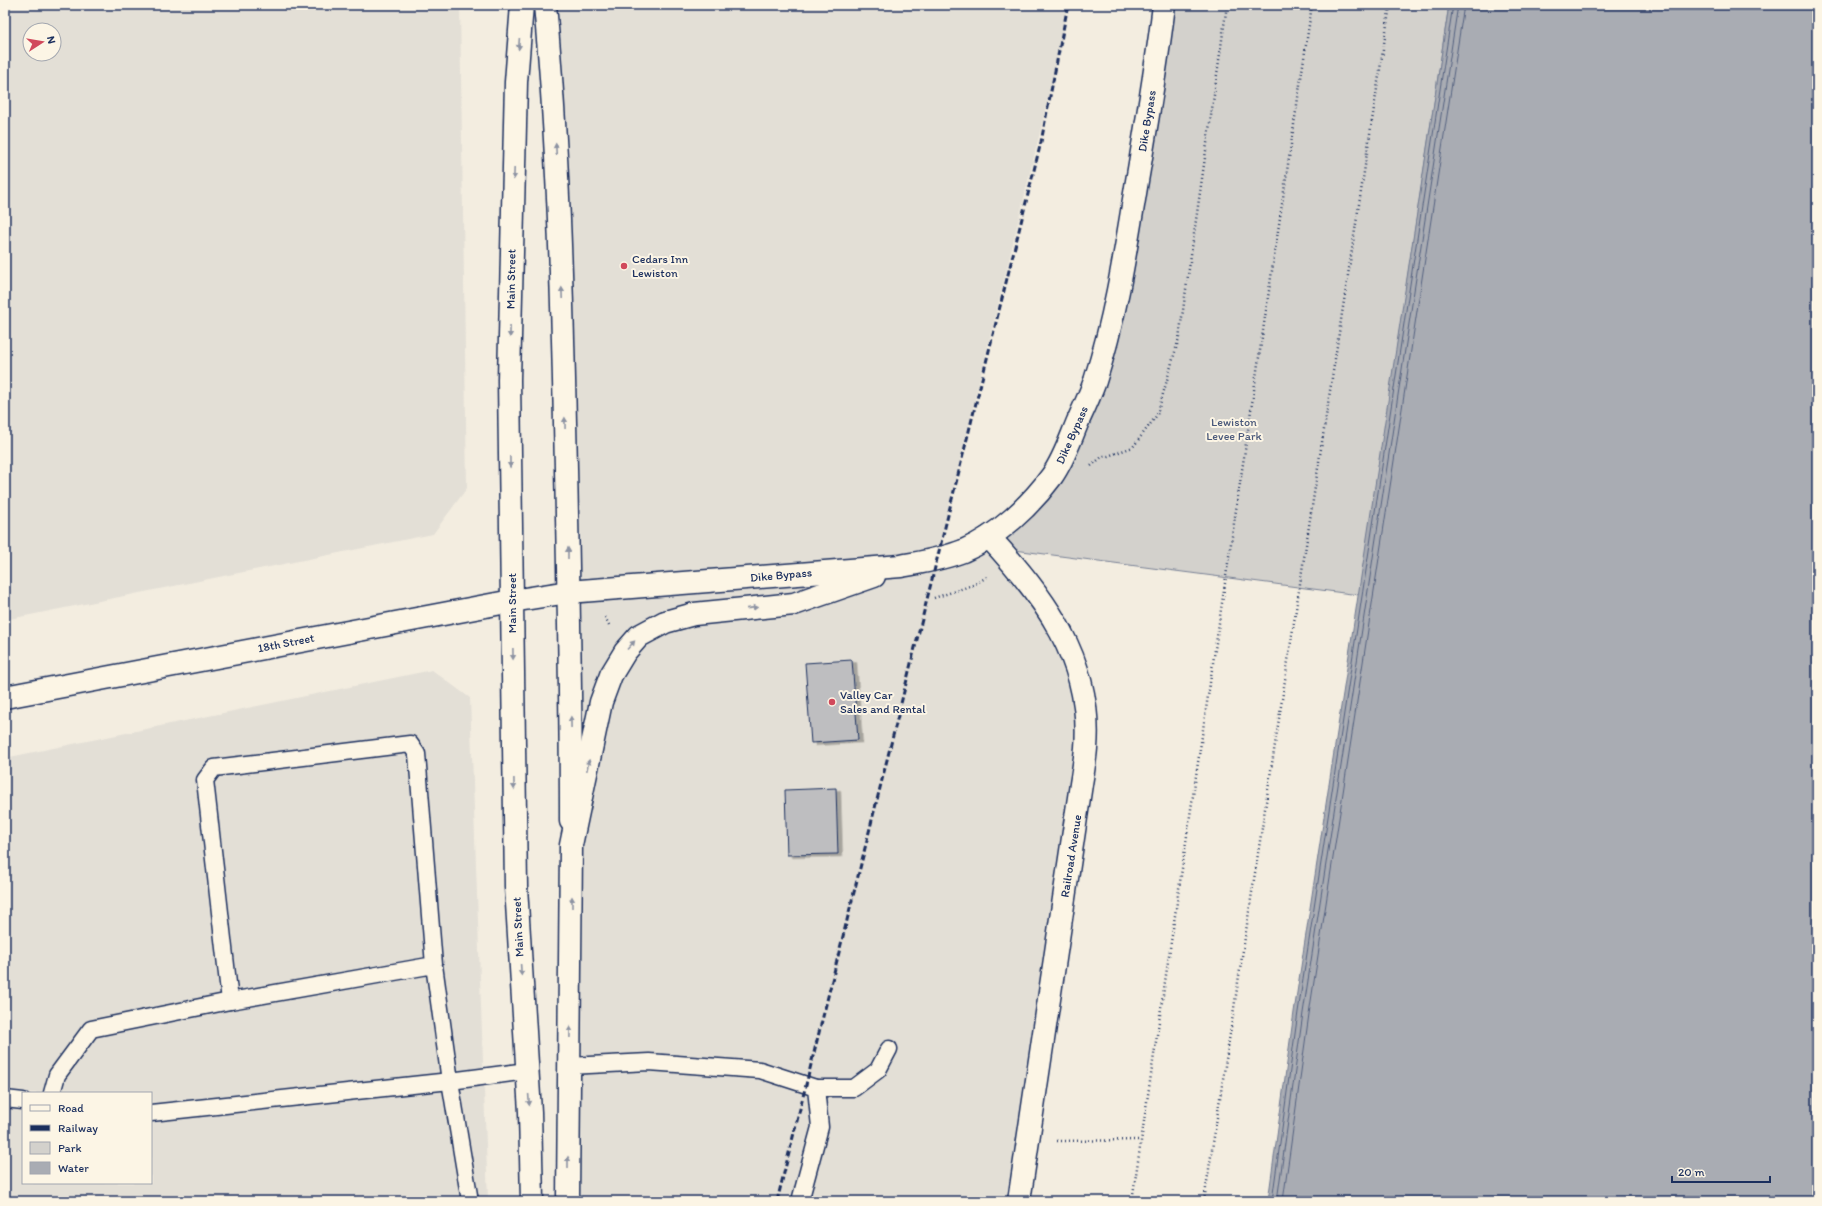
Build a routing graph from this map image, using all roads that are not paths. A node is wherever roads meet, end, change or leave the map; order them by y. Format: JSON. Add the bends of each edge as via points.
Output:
{"nodes":[{"id":1,"x":522,"y":5,"type":"edge"},
{"id":2,"x":545,"y":5,"type":"edge"},
{"id":3,"x":1164,"y":5,"type":"edge"},
{"id":4,"x":989,"y":537,"type":"junction"},
{"id":5,"x":901,"y":566,"type":"junction"},
{"id":6,"x":568,"y":592,"type":"junction"},
{"id":7,"x":512,"y":601,"type":"junction"},
{"id":8,"x":5,"y":697,"type":"edge"},
{"id":9,"x":571,"y":845,"type":"junction"},
{"id":10,"x":434,"y":965,"type":"junction"},
{"id":11,"x":230,"y":1001,"type":"junction"},
{"id":12,"x":888,"y":1049,"type":"dead end"},
{"id":13,"x":569,"y":1066,"type":"junction"},
{"id":14,"x":527,"y":1070,"type":"junction"},
{"id":15,"x":450,"y":1081,"type":"junction"},
{"id":16,"x":816,"y":1088,"type":"junction"},
{"id":17,"x":52,"y":1092,"type":"edge"},
{"id":18,"x":5,"y":1099,"type":"edge"},
{"id":19,"x":22,"y":1101,"type":"edge"},
{"id":20,"x":152,"y":1114,"type":"edge"},
{"id":21,"x":470,"y":1201,"type":"edge"},
{"id":22,"x":532,"y":1201,"type":"edge"},
{"id":23,"x":568,"y":1201,"type":"edge"},
{"id":24,"x":800,"y":1201,"type":"edge"},
{"id":25,"x":1019,"y":1201,"type":"edge"}],
"edges":[{"from":1,"to":7,"type":"main road","name":"Main Street","one_way":true,"via":[[516,90],[509,380]]},
{"from":6,"to":2,"type":"main road","one_way":true,"via":[[560,212]]},
{"from":3,"to":4,"type":"main road","name":"Dike Bypass","via":[[1126,251],[1109,331],[1094,383],[1064,456],[1052,475],[1015,517]]},
{"from":4,"to":5,"type":"main road","name":"Dike Bypass","via":[[950,555]]},
{"from":4,"to":25,"type":"main road","name":"Railroad Avenue","via":[[1024,576],[1064,634],[1082,691],[1086,718],[1086,747],[1081,784]]},
{"from":5,"to":6,"type":"main road","name":"Dike Bypass"},
{"from":9,"to":5,"type":"main road","one_way":true,"via":[[601,702],[611,675],[625,652],[639,636],[665,622],[694,614],[794,604]]},
{"from":6,"to":7,"type":"main road","name":"18th Street"},
{"from":9,"to":6,"type":"main road","one_way":true},
{"from":7,"to":8,"type":"main road","name":"18th Street"},
{"from":7,"to":14,"type":"main road","name":"Main Street","one_way":true,"via":[[516,888]]},
{"from":13,"to":9,"type":"main road","one_way":true},
{"from":10,"to":11,"type":"lane"},
{"from":10,"to":11,"type":"lane","via":[[417,754],[410,744],[214,768],[205,780]]},
{"from":10,"to":15,"type":"lane"},
{"from":11,"to":17,"type":"lane","via":[[91,1028],[57,1074]]},
{"from":12,"to":16,"type":"lane","via":[[878,1070],[854,1088]]},
{"from":13,"to":16,"type":"lane","via":[[649,1062],[760,1070]]},
{"from":23,"to":13,"type":"main road","one_way":true},
{"from":14,"to":15,"type":"lane"},
{"from":14,"to":22,"type":"main road","name":"Main Street","one_way":true},
{"from":15,"to":20,"type":"lane"},
{"from":15,"to":21,"type":"lane"},
{"from":16,"to":24,"type":"lane","via":[[820,1127]]},
{"from":18,"to":19,"type":"lane"}]}
